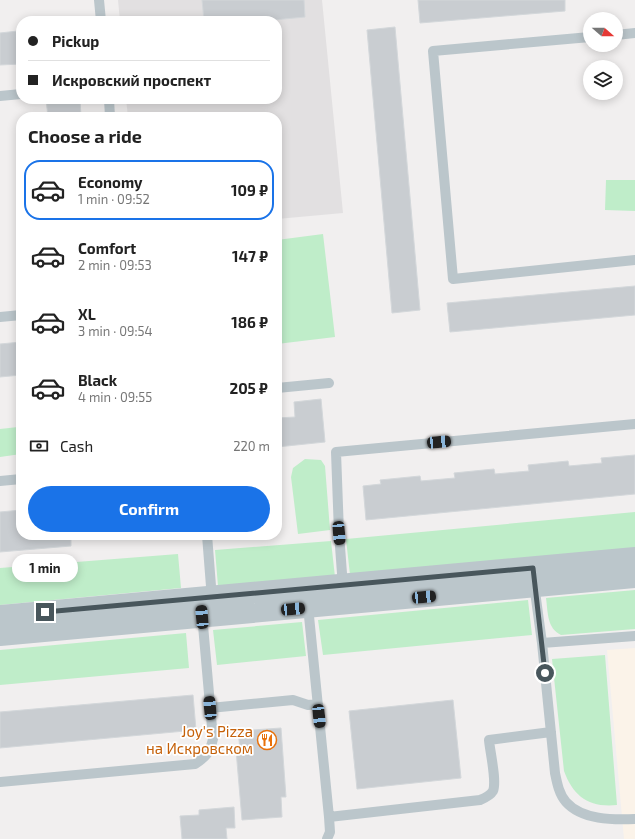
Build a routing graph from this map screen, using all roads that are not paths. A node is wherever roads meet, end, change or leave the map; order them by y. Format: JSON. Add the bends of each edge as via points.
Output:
{"nodes":[{"id":1,"x":99,"y":0,"type":"edge"},
{"id":2,"x":101,"y":16,"type":"edge"},
{"id":3,"x":635,"y":34,"type":"edge"},
{"id":4,"x":623,"y":35,"type":"edge"},
{"id":5,"x":583,"y":38,"type":"edge"},
{"id":6,"x":16,"y":94,"type":"edge"},
{"id":7,"x":0,"y":96,"type":"edge"},
{"id":8,"x":635,"y":260,"type":"edge"},
{"id":9,"x":16,"y":315,"type":"edge"},
{"id":10,"x":0,"y":317,"type":"edge"},
{"id":11,"x":330,"y":383,"type":"dead end"},
{"id":12,"x":282,"y":388,"type":"edge"},
{"id":13,"x":635,"y":424,"type":"edge"},
{"id":14,"x":16,"y":479,"type":"edge"},
{"id":15,"x":0,"y":481,"type":"edge"},
{"id":16,"x":208,"y":540,"type":"edge"},
{"id":17,"x":635,"y":558,"type":"edge"},
{"id":18,"x":533,"y":577,"type":"junction"},
{"id":19,"x":635,"y":578,"type":"edge"},
{"id":20,"x":344,"y":594,"type":"junction"},
{"id":21,"x":308,"y":598,"type":"junction"},
{"id":22,"x":207,"y":607,"type":"junction"},
{"id":23,"x":0,"y":616,"type":"edge"},
{"id":24,"x":0,"y":635,"type":"edge"},
{"id":25,"x":635,"y":636,"type":"edge"},
{"id":26,"x":542,"y":643,"type":"junction"},
{"id":27,"x":318,"y":704,"type":"junction"},
{"id":28,"x":210,"y":708,"type":"junction"},
{"id":29,"x":552,"y":732,"type":"junction"},
{"id":30,"x":0,"y":782,"type":"edge"},
{"id":31,"x":329,"y":816,"type":"junction"},
{"id":32,"x":635,"y":819,"type":"edge"},
{"id":33,"x":327,"y":839,"type":"edge"}],
"edges":[{"from":1,"to":2,"type":"lane"},
{"from":3,"to":4,"type":"lane"},
{"from":5,"to":8,"type":"lane","via":[[433,51],[454,279]]},
{"from":6,"to":7,"type":"lane"},
{"from":9,"to":10,"type":"lane"},
{"from":11,"to":12,"type":"lane"},
{"from":13,"to":20,"type":"lane","via":[[336,452]]},
{"from":14,"to":15,"type":"lane"},
{"from":16,"to":22,"type":"lane"},
{"from":17,"to":18,"type":"street"},
{"from":18,"to":19,"type":"street"},
{"from":18,"to":20,"type":"street"},
{"from":18,"to":26,"type":"lane"},
{"from":20,"to":21,"type":"street"},
{"from":21,"to":22,"type":"street"},
{"from":21,"to":27,"type":"lane"},
{"from":22,"to":23,"type":"street"},
{"from":22,"to":24,"type":"street"},
{"from":22,"to":28,"type":"lane"},
{"from":25,"to":26,"type":"lane"},
{"from":26,"to":29,"type":"lane"},
{"from":27,"to":28,"type":"lane","via":[[308,705],[293,700]]},
{"from":27,"to":31,"type":"lane"},
{"from":28,"to":30,"type":"lane","via":[[213,739],[211,749],[205,758],[196,764]]},
{"from":29,"to":31,"type":"lane","via":[[489,740],[494,782],[493,790],[488,797],[480,800]]},
{"from":29,"to":32,"type":"lane","via":[[555,773],[559,790],[566,802],[591,815]]},
{"from":31,"to":33,"type":"lane","via":[[330,832]]}]}
